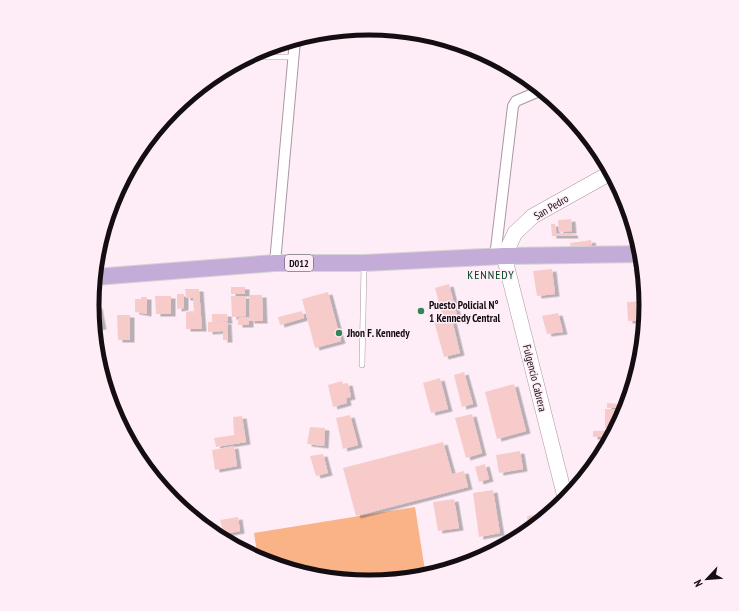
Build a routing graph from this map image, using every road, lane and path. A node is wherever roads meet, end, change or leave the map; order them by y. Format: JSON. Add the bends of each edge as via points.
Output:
{"nodes":[{"id":1,"x":294,"y":45,"type":"edge"},
{"id":2,"x":264,"y":57,"type":"edge"},
{"id":3,"x":293,"y":57,"type":"junction"},
{"id":4,"x":536,"y":93,"type":"edge"},
{"id":5,"x":607,"y":175,"type":"edge"},
{"id":6,"x":635,"y":254,"type":"edge"},
{"id":7,"x":500,"y":257,"type":"junction"},
{"id":8,"x":275,"y":263,"type":"junction"},
{"id":9,"x":364,"y":263,"type":"junction"},
{"id":10,"x":101,"y":277,"type":"edge"},
{"id":11,"x":362,"y":365,"type":"dead end"},
{"id":12,"x":564,"y":494,"type":"edge"}],
"edges":[{"from":1,"to":3,"type":"street"},
{"from":2,"to":3,"type":"lane"},
{"from":3,"to":8,"type":"street"},
{"from":4,"to":7,"type":"street","via":[[516,101],[513,106]]},
{"from":5,"to":7,"type":"main road","name":"San Pedro","via":[[533,216],[515,233]]},
{"from":6,"to":7,"type":"main road","number":"D012"},
{"from":7,"to":9,"type":"main road","number":"D012"},
{"from":7,"to":12,"type":"main road","name":"Fulgencio Cabrera"},
{"from":8,"to":9,"type":"main road","number":"D012"},
{"from":8,"to":10,"type":"main road","number":"D012"},
{"from":9,"to":11,"type":"lane"}]}
